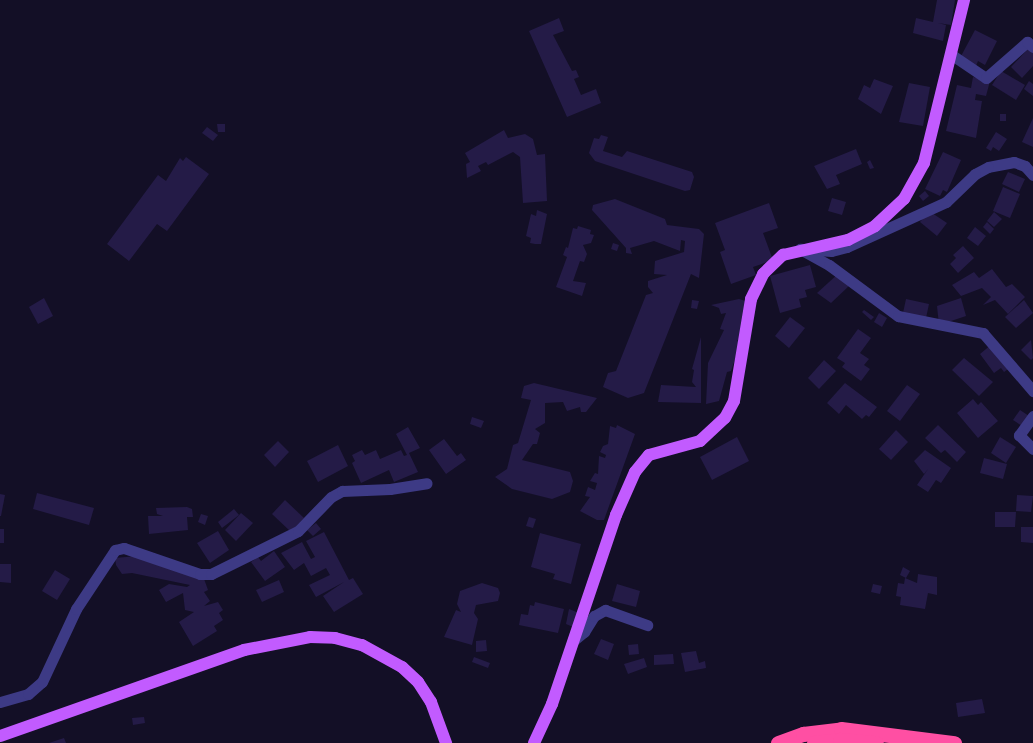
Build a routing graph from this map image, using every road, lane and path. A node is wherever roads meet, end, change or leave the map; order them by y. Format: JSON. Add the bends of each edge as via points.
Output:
{"nodes":[{"id":1,"x":964,"y":0,"type":"edge"},
{"id":2,"x":1033,"y":47,"type":"edge"},
{"id":3,"x":952,"y":55,"type":"junction"},
{"id":4,"x":1033,"y":174,"type":"edge"},
{"id":5,"x":800,"y":249,"type":"junction"},
{"id":6,"x":1033,"y":391,"type":"edge"},
{"id":7,"x":1033,"y":416,"type":"edge"},
{"id":8,"x":1033,"y":449,"type":"edge"},
{"id":9,"x":427,"y":483,"type":"dead end"},
{"id":10,"x":648,"y":625,"type":"dead end"},
{"id":11,"x":574,"y":640,"type":"junction"},
{"id":12,"x":0,"y":702,"type":"edge"},
{"id":13,"x":0,"y":736,"type":"edge"},
{"id":14,"x":446,"y":743,"type":"edge"},
{"id":15,"x":534,"y":743,"type":"edge"},
{"id":16,"x":778,"y":743,"type":"edge"},
{"id":17,"x":814,"y":743,"type":"edge"},
{"id":18,"x":876,"y":743,"type":"edge"},
{"id":19,"x":954,"y":743,"type":"edge"}],
"edges":[{"from":1,"to":3,"type":"main road"},
{"from":2,"to":3,"type":"street","via":[[1026,42],[986,78]]},
{"from":3,"to":5,"type":"main road","via":[[924,163],[904,199],[875,226],[848,240]]},
{"from":4,"to":5,"type":"street","via":[[1014,162],[988,168],[975,174],[946,202],[847,247],[831,251]]},
{"from":5,"to":6,"type":"street","via":[[829,265],[898,316],[983,333]]},
{"from":5,"to":11,"type":"main road","via":[[783,255],[763,274],[751,299],[734,401],[724,418],[700,441],[650,455],[634,472]]},
{"from":7,"to":8,"type":"street","via":[[1019,435]]},
{"from":9,"to":12,"type":"street","via":[[390,489],[342,491],[298,531],[211,574],[200,574],[124,548],[114,550],[76,609],[42,682],[28,694]]},
{"from":10,"to":11,"type":"street","via":[[604,610],[594,616],[584,632]]},
{"from":11,"to":15,"type":"main road","via":[[552,704]]},
{"from":13,"to":14,"type":"main road","via":[[244,650],[310,636],[362,645],[402,667],[418,682],[431,702]]},
{"from":16,"to":19,"type":"highway","via":[[803,734],[841,729]]},
{"from":17,"to":18,"type":"highway","via":[[840,740]]}]}
